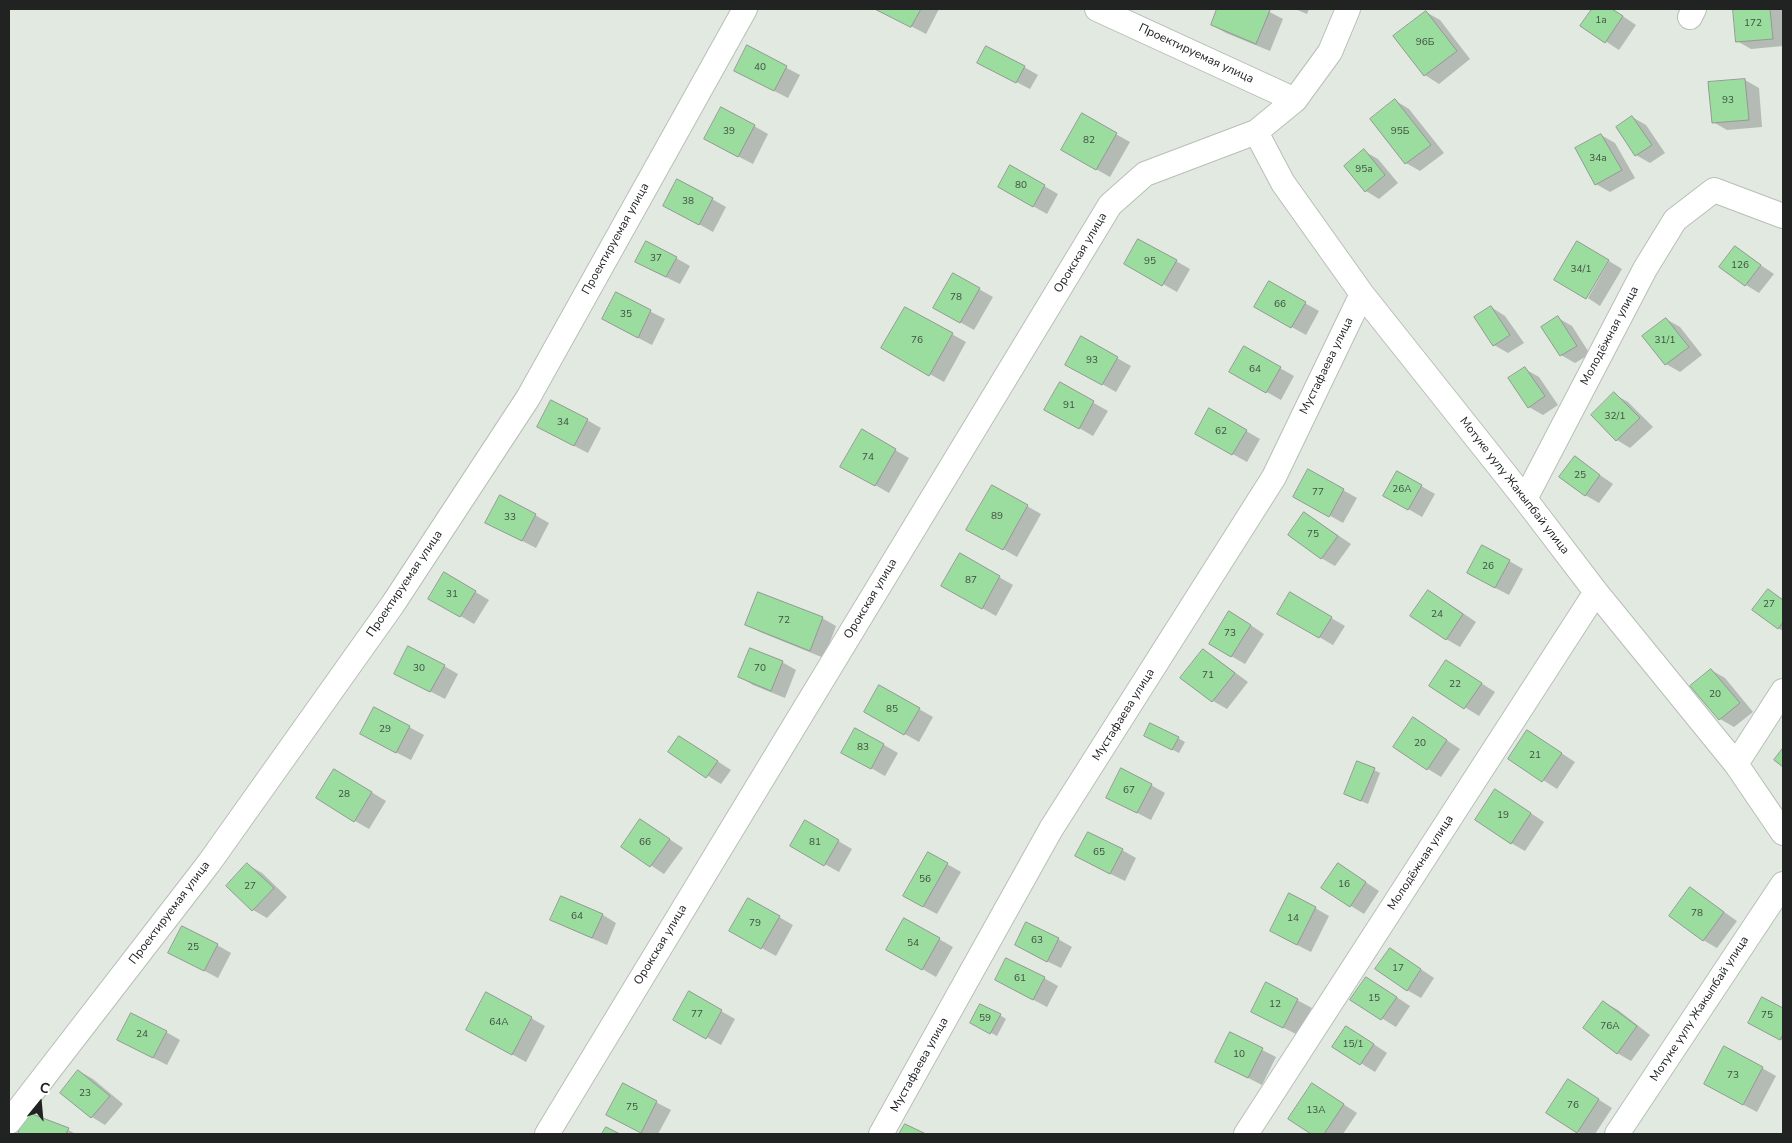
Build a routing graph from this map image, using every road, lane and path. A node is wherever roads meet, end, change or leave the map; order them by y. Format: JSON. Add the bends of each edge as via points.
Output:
{"nodes":[{"id":1,"x":745,"y":9,"type":"edge"},
{"id":2,"x":1097,"y":9,"type":"edge"},
{"id":3,"x":1348,"y":9,"type":"edge"},
{"id":4,"x":1294,"y":100,"type":"junction"},
{"id":5,"x":1256,"y":132,"type":"junction"},
{"id":6,"x":1783,"y":216,"type":"edge"},
{"id":7,"x":1362,"y":294,"type":"junction"},
{"id":8,"x":1525,"y":499,"type":"junction"},
{"id":9,"x":1596,"y":592,"type":"junction"},
{"id":10,"x":1783,"y":691,"type":"edge"},
{"id":11,"x":1736,"y":764,"type":"junction"},
{"id":12,"x":1783,"y":833,"type":"edge"},
{"id":13,"x":1783,"y":884,"type":"edge"},
{"id":14,"x":9,"y":1122,"type":"edge"},
{"id":15,"x":547,"y":1134,"type":"edge"},
{"id":16,"x":881,"y":1134,"type":"edge"},
{"id":17,"x":1246,"y":1134,"type":"edge"},
{"id":18,"x":1618,"y":1134,"type":"edge"}],
"edges":[{"from":1,"to":14,"type":"street","name":"Проектируемая улица","via":[[528,398],[393,604],[209,863]]},
{"from":2,"to":4,"type":"street","name":"Проектируемая улица"},
{"from":3,"to":4,"type":"street","name":"Орокская улица","via":[[1330,52]]},
{"from":4,"to":5,"type":"street","name":"Орокская улица"},
{"from":5,"to":7,"type":"street","name":"Мотуке уулу Жакыпбай улица","via":[[1283,183]]},
{"from":5,"to":15,"type":"street","name":"Орокская улица","via":[[1145,174],[1110,205]]},
{"from":6,"to":8,"type":"street","name":"Молодёжная улица","via":[[1714,190],[1675,220],[1645,269]]},
{"from":7,"to":8,"type":"street","name":"Мотуке уулу Жакыпбай улица"},
{"from":7,"to":16,"type":"street","name":"Мустафаева улица","via":[[1274,477],[1052,829]]},
{"from":8,"to":9,"type":"street","name":"Мотуке уулу Жакыпбай улица"},
{"from":9,"to":11,"type":"street","name":"Мотуке уулу Жакыпбай улица"},
{"from":9,"to":17,"type":"street","name":"Молодёжная улица"},
{"from":10,"to":11,"type":"street"},
{"from":11,"to":12,"type":"street","name":"Мотуке уулу Жакыпбай улица"},
{"from":13,"to":18,"type":"street","name":"Мотуке уулу Жакыпбай улица"}]}
